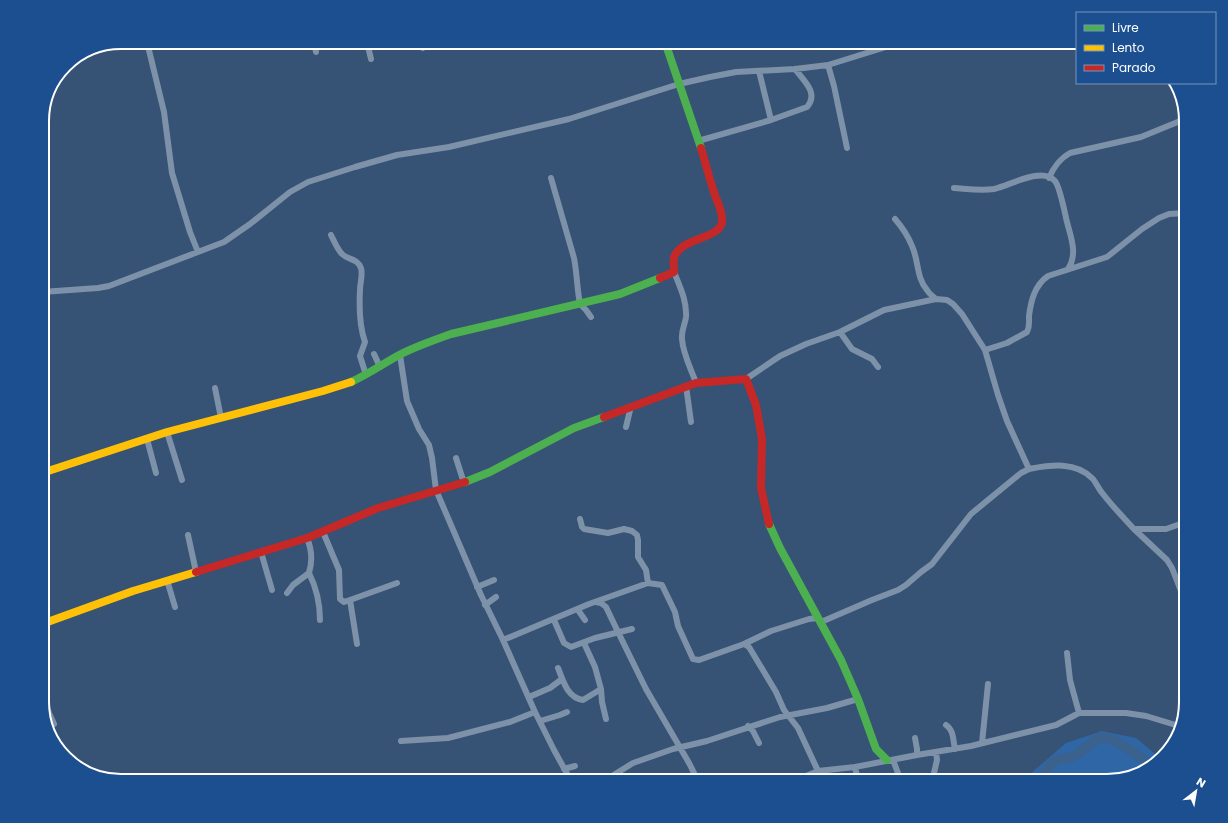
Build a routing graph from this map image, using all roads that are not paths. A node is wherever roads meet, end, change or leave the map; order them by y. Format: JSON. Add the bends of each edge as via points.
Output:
{"nodes":[{"id":1,"x":149,"y":49,"type":"edge"},
{"id":2,"x":315,"y":49,"type":"edge"},
{"id":3,"x":369,"y":49,"type":"edge"},
{"id":4,"x":667,"y":49,"type":"edge"},
{"id":5,"x":879,"y":49,"type":"edge"},
{"id":6,"x":316,"y":52,"type":"dead end"},
{"id":7,"x":371,"y":60,"type":"dead end"},
{"id":8,"x":828,"y":65,"type":"junction"},
{"id":9,"x":795,"y":70,"type":"junction"},
{"id":10,"x":759,"y":71,"type":"junction"},
{"id":11,"x":679,"y":84,"type":"junction"},
{"id":12,"x":771,"y":120,"type":"junction"},
{"id":13,"x":1179,"y":122,"type":"edge"},
{"id":14,"x":698,"y":141,"type":"junction"},
{"id":15,"x":847,"y":148,"type":"dead end"},
{"id":16,"x":552,"y":178,"type":"dead end"},
{"id":17,"x":1049,"y":178,"type":"junction"},
{"id":18,"x":954,"y":188,"type":"dead end"},
{"id":19,"x":1179,"y":213,"type":"edge"},
{"id":20,"x":895,"y":219,"type":"dead end"},
{"id":21,"x":331,"y":235,"type":"dead end"},
{"id":22,"x":198,"y":252,"type":"junction"},
{"id":23,"x":1068,"y":269,"type":"junction"},
{"id":24,"x":674,"y":272,"type":"junction"},
{"id":25,"x":49,"y":292,"type":"edge"},
{"id":26,"x":928,"y":292,"type":"junction"},
{"id":27,"x":936,"y":299,"type":"junction"},
{"id":28,"x":925,"y":301,"type":"junction"},
{"id":29,"x":580,"y":304,"type":"junction"},
{"id":30,"x":591,"y":317,"type":"dead end"},
{"id":31,"x":840,"y":332,"type":"junction"},
{"id":32,"x":985,"y":350,"type":"junction"},
{"id":33,"x":374,"y":354,"type":"dead end"},
{"id":34,"x":400,"y":355,"type":"junction"},
{"id":35,"x":380,"y":367,"type":"junction"},
{"id":36,"x":878,"y":367,"type":"dead end"},
{"id":37,"x":366,"y":375,"type":"junction"},
{"id":38,"x":746,"y":379,"type":"junction"},
{"id":39,"x":696,"y":383,"type":"junction"},
{"id":40,"x":686,"y":386,"type":"junction"},
{"id":41,"x":215,"y":388,"type":"dead end"},
{"id":42,"x":631,"y":406,"type":"junction"},
{"id":43,"x":221,"y":418,"type":"junction"},
{"id":44,"x":691,"y":422,"type":"dead end"},
{"id":45,"x":626,"y":427,"type":"dead end"},
{"id":46,"x":167,"y":432,"type":"junction"},
{"id":47,"x":147,"y":439,"type":"junction"},
{"id":48,"x":456,"y":458,"type":"dead end"},
{"id":49,"x":1029,"y":469,"type":"junction"},
{"id":50,"x":49,"y":471,"type":"edge"},
{"id":51,"x":156,"y":473,"type":"dead end"},
{"id":52,"x":182,"y":480,"type":"dead end"},
{"id":53,"x":464,"y":483,"type":"junction"},
{"id":54,"x":436,"y":490,"type":"junction"},
{"id":55,"x":580,"y":519,"type":"dead end"},
{"id":56,"x":1179,"y":524,"type":"edge"},
{"id":57,"x":1134,"y":529,"type":"junction"},
{"id":58,"x":323,"y":532,"type":"junction"},
{"id":59,"x":188,"y":535,"type":"dead end"},
{"id":60,"x":307,"y":538,"type":"junction"},
{"id":61,"x":261,"y":552,"type":"junction"},
{"id":62,"x":196,"y":572,"type":"junction"},
{"id":63,"x":309,"y":573,"type":"junction"},
{"id":64,"x":167,"y":580,"type":"junction"},
{"id":65,"x":494,"y":580,"type":"dead end"},
{"id":66,"x":397,"y":583,"type":"dead end"},
{"id":67,"x":648,"y":583,"type":"junction"},
{"id":68,"x":1179,"y":586,"type":"edge"},
{"id":69,"x":477,"y":587,"type":"junction"},
{"id":70,"x":272,"y":590,"type":"dead end"},
{"id":71,"x":287,"y":593,"type":"dead end"},
{"id":72,"x":496,"y":597,"type":"dead end"},
{"id":73,"x":610,"y":597,"type":"junction"},
{"id":74,"x":350,"y":600,"type":"junction"},
{"id":75,"x":596,"y":602,"type":"junction"},
{"id":76,"x":485,"y":605,"type":"junction"},
{"id":77,"x":175,"y":607,"type":"dead end"},
{"id":78,"x":606,"y":607,"type":"junction"},
{"id":79,"x":578,"y":610,"type":"junction"},
{"id":80,"x":320,"y":620,"type":"dead end"},
{"id":81,"x":554,"y":620,"type":"junction"},
{"id":82,"x":585,"y":620,"type":"dead end"},
{"id":83,"x":820,"y":620,"type":"junction"},
{"id":84,"x":49,"y":621,"type":"edge"},
{"id":85,"x":632,"y":629,"type":"dead end"},
{"id":86,"x":618,"y":632,"type":"junction"},
{"id":87,"x":503,"y":640,"type":"junction"},
{"id":88,"x":584,"y":643,"type":"junction"},
{"id":89,"x":357,"y":644,"type":"dead end"},
{"id":90,"x":744,"y":644,"type":"junction"},
{"id":91,"x":1067,"y":653,"type":"dead end"},
{"id":92,"x":558,"y":668,"type":"dead end"},
{"id":93,"x":562,"y":679,"type":"junction"},
{"id":94,"x":988,"y":684,"type":"dead end"},
{"id":95,"x":601,"y":689,"type":"junction"},
{"id":96,"x":529,"y":697,"type":"junction"},
{"id":97,"x":858,"y":699,"type":"junction"},
{"id":98,"x":535,"y":712,"type":"junction"},
{"id":99,"x":567,"y":712,"type":"dead end"},
{"id":100,"x":1079,"y":713,"type":"junction"},
{"id":101,"x":50,"y":715,"type":"edge"},
{"id":102,"x":789,"y":715,"type":"junction"},
{"id":103,"x":606,"y":719,"type":"dead end"},
{"id":104,"x":540,"y":721,"type":"junction"},
{"id":105,"x":54,"y":724,"type":"dead end"},
{"id":106,"x":946,"y":725,"type":"dead end"},
{"id":107,"x":1175,"y":725,"type":"edge"},
{"id":108,"x":748,"y":726,"type":"junction"},
{"id":109,"x":915,"y":738,"type":"dead end"},
{"id":110,"x":401,"y":741,"type":"dead end"},
{"id":111,"x":759,"y":743,"type":"dead end"},
{"id":112,"x":982,"y":743,"type":"junction"},
{"id":113,"x":676,"y":749,"type":"junction"},
{"id":114,"x":876,"y":749,"type":"junction"},
{"id":115,"x":954,"y":750,"type":"junction"},
{"id":116,"x":936,"y":752,"type":"junction"},
{"id":117,"x":917,"y":755,"type":"junction"},
{"id":118,"x":890,"y":760,"type":"junction"},
{"id":119,"x":872,"y":763,"type":"junction"},
{"id":120,"x":575,"y":766,"type":"dead end"},
{"id":121,"x":854,"y":768,"type":"junction"},
{"id":122,"x":564,"y":769,"type":"junction"},
{"id":123,"x":818,"y":771,"type":"junction"},
{"id":124,"x":934,"y":773,"type":"dead end"},
{"id":125,"x":567,"y":774,"type":"edge"},
{"id":126,"x":615,"y":774,"type":"edge"},
{"id":127,"x":694,"y":774,"type":"edge"},
{"id":128,"x":811,"y":774,"type":"edge"},
{"id":129,"x":856,"y":774,"type":"edge"},
{"id":130,"x":897,"y":774,"type":"edge"}],
"edges":[{"from":1,"to":22,"type":"street","via":[[164,112],[172,173]]},
{"from":2,"to":6,"type":"street"},
{"from":3,"to":7,"type":"street"},
{"from":4,"to":11,"type":"street"},
{"from":5,"to":8,"type":"street"},
{"from":8,"to":9,"type":"street"},
{"from":8,"to":15,"type":"street"},
{"from":9,"to":10,"type":"street"},
{"from":9,"to":12,"type":"street","via":[[811,91],[811,103],[807,107]]},
{"from":10,"to":11,"type":"street","via":[[736,72]]},
{"from":10,"to":12,"type":"street"},
{"from":11,"to":14,"type":"street"},
{"from":11,"to":22,"type":"street","via":[[569,119],[449,147],[397,155],[308,182],[290,192],[240,232],[224,242]]},
{"from":12,"to":14,"type":"street"},
{"from":13,"to":17,"type":"street","via":[[1141,138],[1070,153],[1051,172]]},
{"from":14,"to":24,"type":"street","via":[[722,223],[718,230],[681,247],[674,258]]},
{"from":16,"to":29,"type":"street","via":[[577,269]]},
{"from":17,"to":18,"type":"street","via":[[1024,178],[1008,185],[982,190]]},
{"from":17,"to":23,"type":"street","via":[[1055,181],[1066,215],[1074,257]]},
{"from":19,"to":23,"type":"street","via":[[1158,218],[1107,257]]},
{"from":20,"to":26,"type":"street","via":[[912,245],[919,275]]},
{"from":21,"to":37,"type":"street","via":[[341,253],[358,263],[362,271],[360,326],[366,342],[360,356]]},
{"from":22,"to":25,"type":"street","via":[[109,286]]},
{"from":23,"to":32,"type":"street","via":[[1048,276],[1037,288],[1027,332],[1007,343]]},
{"from":24,"to":29,"type":"street","via":[[620,294]]},
{"from":24,"to":39,"type":"street","via":[[685,300],[686,320],[682,337],[684,350]]},
{"from":26,"to":27,"type":"street"},
{"from":26,"to":28,"type":"street"},
{"from":27,"to":28,"type":"street"},
{"from":27,"to":32,"type":"street","via":[[947,300],[953,304]]},
{"from":28,"to":31,"type":"street","via":[[884,310]]},
{"from":29,"to":30,"type":"street"},
{"from":29,"to":34,"type":"street","via":[[460,332],[428,342]]},
{"from":31,"to":36,"type":"street","via":[[852,350],[872,359]]},
{"from":31,"to":38,"type":"street","via":[[780,356]]},
{"from":32,"to":49,"type":"street","via":[[1007,421]]},
{"from":33,"to":35,"type":"street"},
{"from":34,"to":35,"type":"street"},
{"from":34,"to":54,"type":"street","via":[[407,401],[429,445]]},
{"from":35,"to":37,"type":"street"},
{"from":37,"to":43,"type":"street","via":[[323,391]]},
{"from":38,"to":39,"type":"street"},
{"from":38,"to":83,"type":"street","via":[[756,405],[762,439],[761,488],[768,522]]},
{"from":39,"to":40,"type":"street"},
{"from":40,"to":42,"type":"street"},
{"from":40,"to":44,"type":"street"},
{"from":41,"to":43,"type":"street"},
{"from":42,"to":45,"type":"street"},
{"from":42,"to":53,"type":"street","via":[[574,428]]},
{"from":43,"to":46,"type":"street"},
{"from":46,"to":47,"type":"street"},
{"from":46,"to":52,"type":"street"},
{"from":47,"to":50,"type":"street"},
{"from":47,"to":51,"type":"street"},
{"from":48,"to":53,"type":"street"},
{"from":49,"to":57,"type":"street","via":[[1061,465],[1080,469],[1092,478]]},
{"from":49,"to":83,"type":"street","via":[[971,514],[932,564],[906,585]]},
{"from":53,"to":54,"type":"street"},
{"from":54,"to":58,"type":"street","via":[[378,508]]},
{"from":54,"to":69,"type":"street"},
{"from":55,"to":67,"type":"street","via":[[584,529],[608,533],[624,529],[637,535],[638,556],[646,570]]},
{"from":56,"to":57,"type":"street","via":[[1166,529]]},
{"from":57,"to":68,"type":"street","via":[[1167,560]]},
{"from":58,"to":60,"type":"street"},
{"from":58,"to":74,"type":"street","via":[[339,570],[340,599],[344,602]]},
{"from":59,"to":62,"type":"street"},
{"from":60,"to":61,"type":"street"},
{"from":60,"to":63,"type":"street","via":[[312,560]]},
{"from":61,"to":62,"type":"street"},
{"from":61,"to":70,"type":"street"},
{"from":62,"to":64,"type":"street"},
{"from":63,"to":71,"type":"street"},
{"from":63,"to":80,"type":"street","via":[[317,591]]},
{"from":64,"to":77,"type":"street"},
{"from":64,"to":84,"type":"street"},
{"from":65,"to":69,"type":"street"},
{"from":66,"to":74,"type":"street"},
{"from":67,"to":73,"type":"street"},
{"from":67,"to":90,"type":"street","via":[[662,585],[693,659],[699,660]]},
{"from":69,"to":76,"type":"street"},
{"from":72,"to":76,"type":"street"},
{"from":73,"to":75,"type":"street"},
{"from":73,"to":78,"type":"street"},
{"from":74,"to":89,"type":"street"},
{"from":75,"to":78,"type":"street"},
{"from":75,"to":79,"type":"street"},
{"from":76,"to":87,"type":"street"},
{"from":78,"to":86,"type":"street"},
{"from":79,"to":81,"type":"street"},
{"from":79,"to":82,"type":"street"},
{"from":81,"to":87,"type":"street"},
{"from":81,"to":88,"type":"street","via":[[564,643],[572,646]]},
{"from":83,"to":90,"type":"street","via":[[810,619],[771,631]]},
{"from":83,"to":97,"type":"street"},
{"from":85,"to":86,"type":"street"},
{"from":86,"to":88,"type":"street"},
{"from":86,"to":113,"type":"street","via":[[646,689],[676,740]]},
{"from":87,"to":96,"type":"street"},
{"from":88,"to":95,"type":"street"},
{"from":90,"to":102,"type":"street","via":[[752,651]]},
{"from":91,"to":100,"type":"street","via":[[1070,680]]},
{"from":92,"to":93,"type":"street"},
{"from":93,"to":95,"type":"street","via":[[572,696],[579,700]]},
{"from":93,"to":96,"type":"street"},
{"from":94,"to":112,"type":"street"},
{"from":95,"to":103,"type":"street"},
{"from":96,"to":98,"type":"street"},
{"from":97,"to":102,"type":"street"},
{"from":97,"to":114,"type":"street"},
{"from":98,"to":104,"type":"street"},
{"from":98,"to":110,"type":"street","via":[[510,722],[448,738]]},
{"from":99,"to":104,"type":"street"},
{"from":100,"to":107,"type":"street","via":[[1126,713]]},
{"from":100,"to":112,"type":"street","via":[[1056,725]]},
{"from":101,"to":105,"type":"street"},
{"from":102,"to":108,"type":"street"},
{"from":102,"to":123,"type":"street","via":[[798,728]]},
{"from":104,"to":122,"type":"street"},
{"from":106,"to":115,"type":"street","via":[[952,732]]},
{"from":108,"to":111,"type":"street"},
{"from":108,"to":113,"type":"street"},
{"from":109,"to":117,"type":"street"},
{"from":112,"to":115,"type":"street"},
{"from":113,"to":126,"type":"street","via":[[633,763]]},
{"from":113,"to":127,"type":"street","via":[[689,763]]},
{"from":114,"to":118,"type":"street"},
{"from":114,"to":119,"type":"street"},
{"from":115,"to":116,"type":"street"},
{"from":116,"to":117,"type":"street"},
{"from":116,"to":124,"type":"street"},
{"from":117,"to":118,"type":"street"},
{"from":118,"to":119,"type":"street"},
{"from":118,"to":130,"type":"street"},
{"from":119,"to":121,"type":"street"},
{"from":120,"to":122,"type":"street"},
{"from":121,"to":123,"type":"street"},
{"from":121,"to":129,"type":"street"},
{"from":122,"to":125,"type":"street"},
{"from":123,"to":128,"type":"street"}]}
